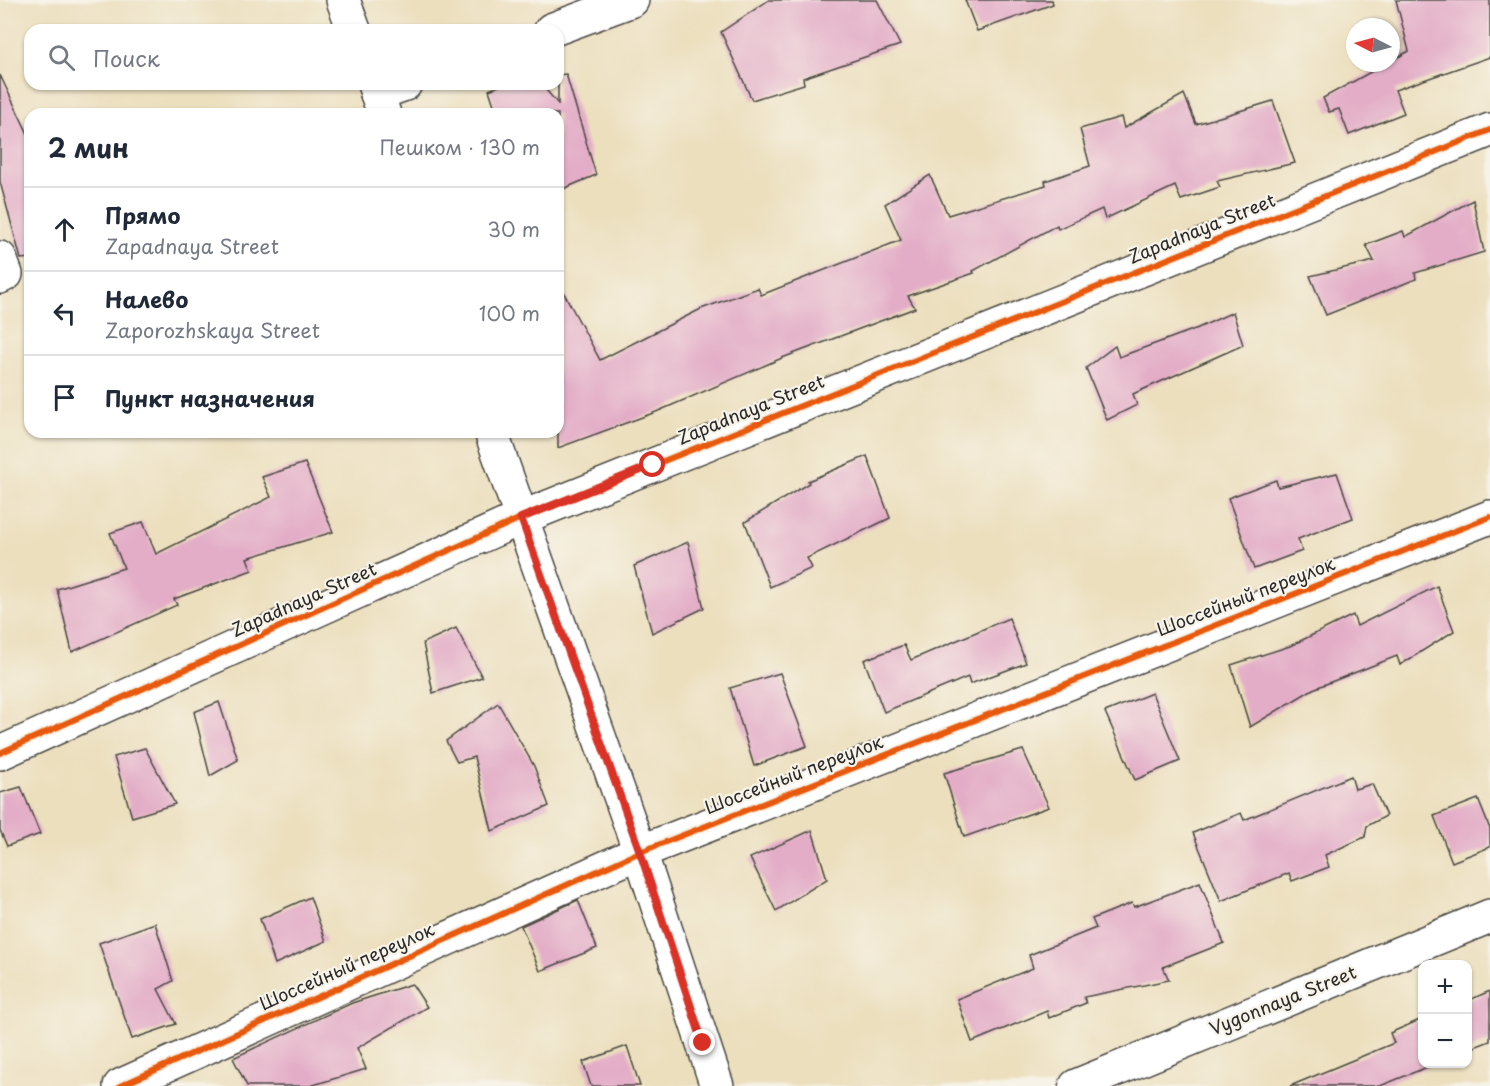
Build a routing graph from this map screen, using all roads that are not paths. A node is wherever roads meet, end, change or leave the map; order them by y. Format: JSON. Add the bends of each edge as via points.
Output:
{"nodes":[{"id":1,"x":343,"y":0,"type":"edge"},
{"id":2,"x":632,"y":0,"type":"edge"},
{"id":3,"x":352,"y":24,"type":"edge"},
{"id":4,"x":564,"y":25,"type":"edge"},
{"id":5,"x":1490,"y":130,"type":"edge"},
{"id":6,"x":0,"y":258,"type":"edge"},
{"id":7,"x":0,"y":277,"type":"edge"},
{"id":8,"x":493,"y":438,"type":"edge"},
{"id":9,"x":521,"y":518,"type":"junction"},
{"id":10,"x":1490,"y":518,"type":"edge"},
{"id":11,"x":0,"y":753,"type":"edge"},
{"id":12,"x":640,"y":852,"type":"junction"},
{"id":13,"x":1490,"y":916,"type":"edge"},
{"id":14,"x":120,"y":1086,"type":"edge"},
{"id":15,"x":717,"y":1086,"type":"edge"},
{"id":16,"x":1076,"y":1086,"type":"edge"}],
"edges":[{"from":1,"to":3,"type":"street"},
{"from":2,"to":4,"type":"street"},
{"from":5,"to":9,"type":"street","name":"Zapadnaya Street"},
{"from":6,"to":7,"type":"street","via":[[6,274]]},
{"from":8,"to":9,"type":"street"},
{"from":9,"to":11,"type":"street","name":"Zapadnaya Street"},
{"from":9,"to":12,"type":"street"},
{"from":10,"to":12,"type":"street","name":"Шоссейный переулок"},
{"from":12,"to":14,"type":"street","name":"Шоссейный переулок"},
{"from":12,"to":15,"type":"street"},
{"from":13,"to":16,"type":"street","name":"Vygonnaya Street"}]}
